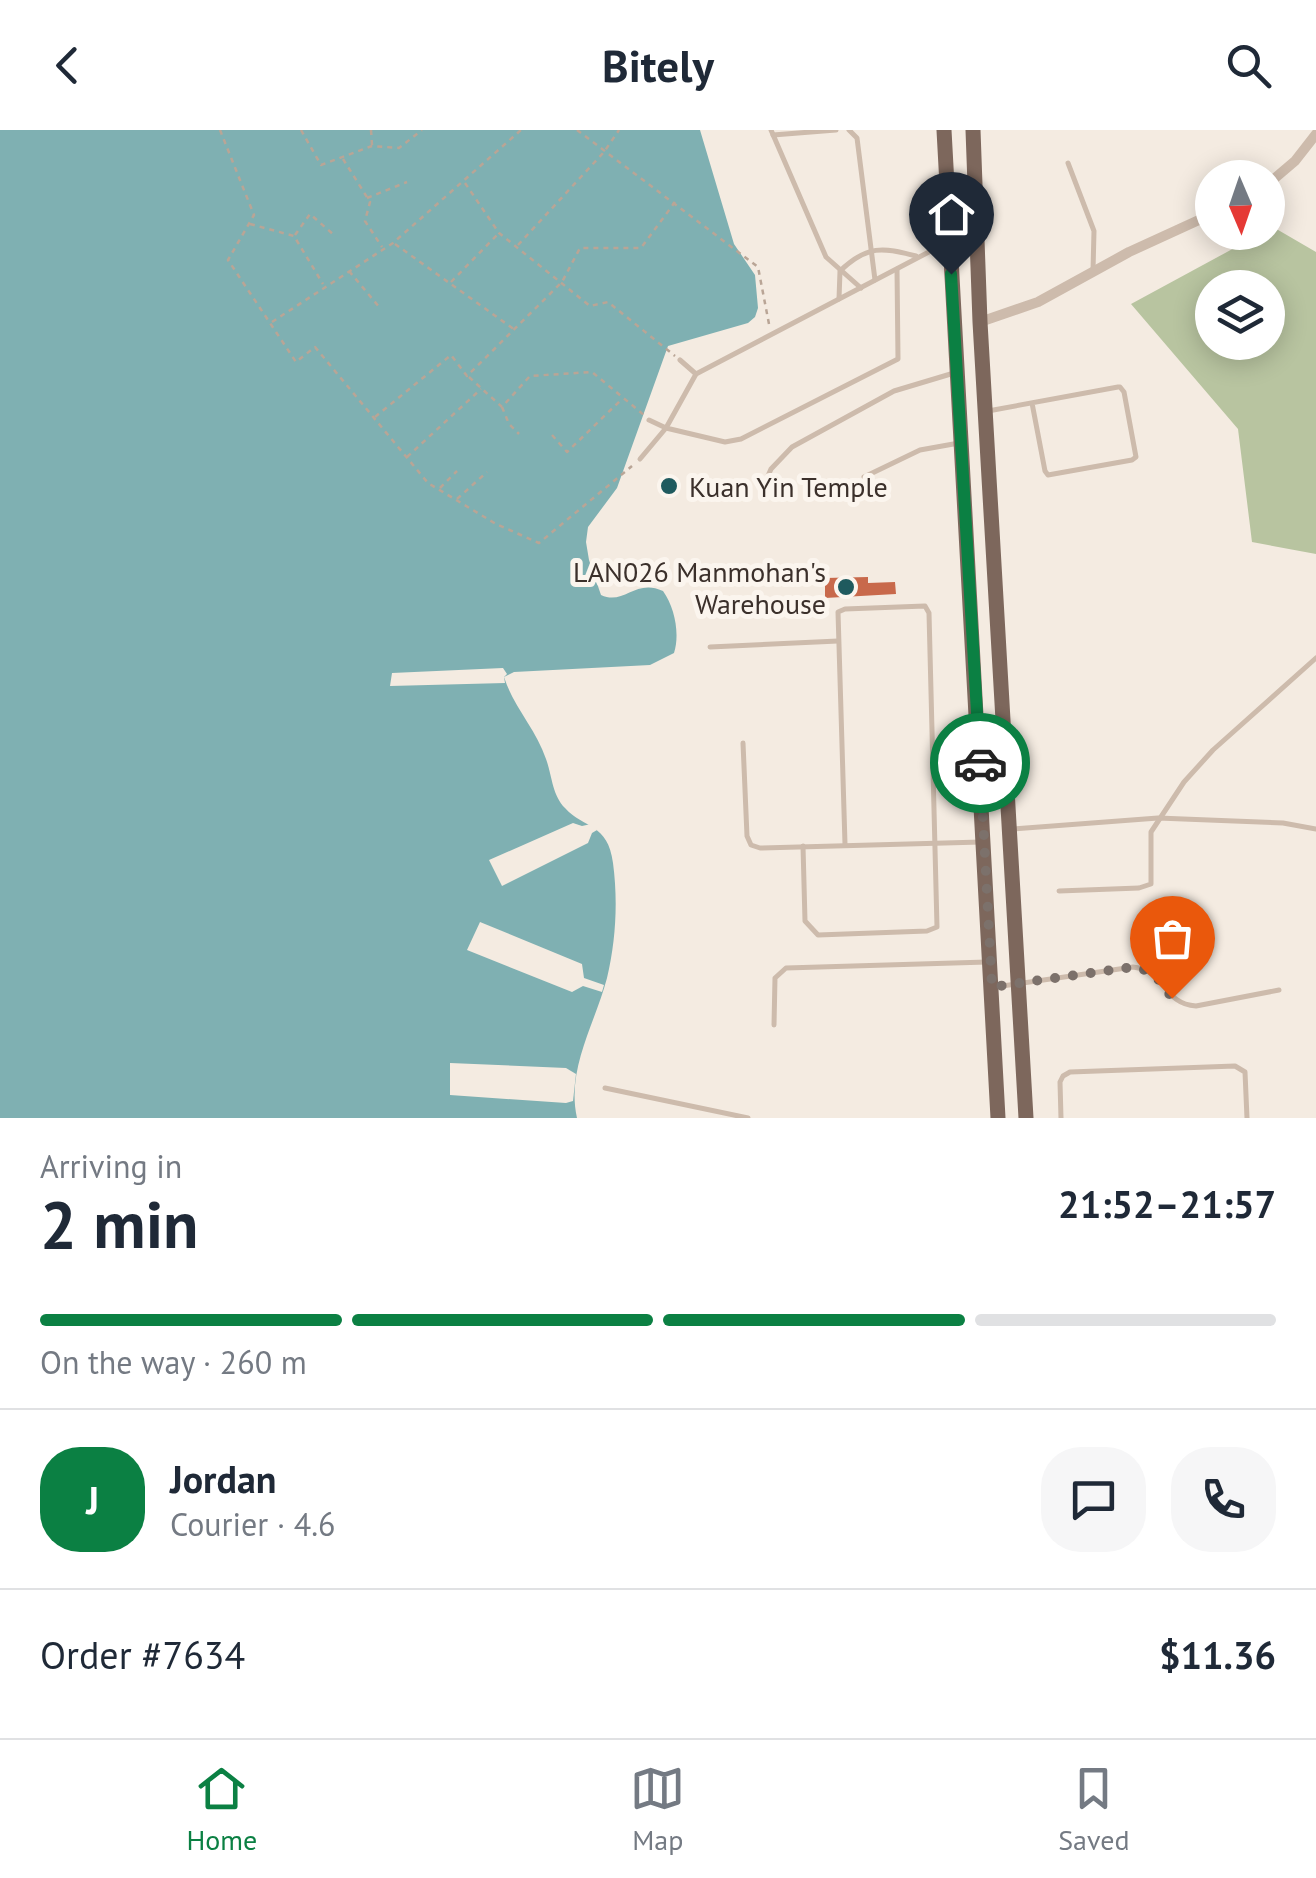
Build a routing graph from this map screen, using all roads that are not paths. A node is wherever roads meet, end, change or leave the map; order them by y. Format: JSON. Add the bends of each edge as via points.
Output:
{"nodes":[{"id":1,"x":836,"y":130,"type":"edge"},
{"id":2,"x":849,"y":130,"type":"edge"},
{"id":3,"x":944,"y":130,"type":"edge"},
{"id":4,"x":972,"y":130,"type":"edge"},
{"id":5,"x":772,"y":132,"type":"edge"},
{"id":6,"x":1316,"y":134,"type":"edge"},
{"id":7,"x":1068,"y":163,"type":"dead end"},
{"id":8,"x":1285,"y":170,"type":"edge"},
{"id":9,"x":1195,"y":222,"type":"edge"},
{"id":10,"x":949,"y":242,"type":"junction"},
{"id":11,"x":871,"y":250,"type":"junction"},
{"id":12,"x":919,"y":257,"type":"junction"},
{"id":13,"x":896,"y":269,"type":"junction"},
{"id":14,"x":1093,"y":270,"type":"junction"},
{"id":15,"x":840,"y":271,"type":"junction"},
{"id":16,"x":875,"y":280,"type":"junction"},
{"id":17,"x":861,"y":288,"type":"junction"},
{"id":18,"x":838,"y":300,"type":"junction"},
{"id":19,"x":980,"y":322,"type":"junction"},
{"id":20,"x":680,"y":360,"type":"road end"},
{"id":21,"x":957,"y":372,"type":"junction"},
{"id":22,"x":696,"y":374,"type":"junction"},
{"id":23,"x":1032,"y":403,"type":"junction"},
{"id":24,"x":986,"y":412,"type":"junction"},
{"id":25,"x":649,"y":420,"type":"road end"},
{"id":26,"x":666,"y":428,"type":"junction"},
{"id":27,"x":962,"y":443,"type":"junction"},
{"id":28,"x":640,"y":459,"type":"road end"},
{"id":29,"x":864,"y":477,"type":"dead end"},
{"id":30,"x":764,"y":485,"type":"dead end"},
{"id":31,"x":838,"y":641,"type":"junction"},
{"id":32,"x":710,"y":647,"type":"dead end"},
{"id":33,"x":1316,"y":658,"type":"edge"},
{"id":34,"x":743,"y":743,"type":"dead end"},
{"id":35,"x":1158,"y":818,"type":"junction"},
{"id":36,"x":1010,"y":829,"type":"junction"},
{"id":37,"x":1316,"y":829,"type":"edge"},
{"id":38,"x":984,"y":842,"type":"junction"},
{"id":39,"x":935,"y":843,"type":"junction"},
{"id":40,"x":845,"y":844,"type":"junction"},
{"id":41,"x":803,"y":846,"type":"junction"},
{"id":42,"x":1059,"y":892,"type":"dead end"},
{"id":43,"x":990,"y":962,"type":"junction"},
{"id":44,"x":1020,"y":986,"type":"junction"},
{"id":45,"x":992,"y":987,"type":"junction"},
{"id":46,"x":1279,"y":990,"type":"dead end"},
{"id":47,"x":774,"y":1025,"type":"dead end"},
{"id":48,"x":605,"y":1088,"type":"dead end"},
{"id":49,"x":748,"y":1118,"type":"edge"},
{"id":50,"x":998,"y":1118,"type":"edge"},
{"id":51,"x":1026,"y":1118,"type":"edge"},
{"id":52,"x":1061,"y":1118,"type":"edge"},
{"id":53,"x":1247,"y":1118,"type":"edge"}],
"edges":[{"from":1,"to":5,"type":"lane"},
{"from":2,"to":11,"type":"lane","via":[[857,138]]},
{"from":3,"to":10,"type":"main road"},
{"from":4,"to":19,"type":"main road"},
{"from":5,"to":15,"type":"lane","via":[[826,257]]},
{"from":6,"to":8,"type":"street"},
{"from":7,"to":14,"type":"lane","via":[[1094,231]]},
{"from":9,"to":14,"type":"street"},
{"from":10,"to":12,"type":"lane"},
{"from":10,"to":21,"type":"main road"},
{"from":11,"to":12,"type":"lane"},
{"from":11,"to":15,"type":"lane"},
{"from":11,"to":16,"type":"lane"},
{"from":12,"to":13,"type":"lane"},
{"from":13,"to":16,"type":"lane"},
{"from":13,"to":26,"type":"lane","via":[[900,354],[893,364],[734,442]]},
{"from":14,"to":19,"type":"street","via":[[1038,302]]},
{"from":15,"to":17,"type":"lane"},
{"from":15,"to":18,"type":"lane"},
{"from":16,"to":17,"type":"lane"},
{"from":17,"to":18,"type":"lane"},
{"from":18,"to":22,"type":"lane"},
{"from":19,"to":24,"type":"main road"},
{"from":20,"to":22,"type":"lane"},
{"from":21,"to":27,"type":"main road"},
{"from":21,"to":30,"type":"lane","via":[[894,391],[792,447]]},
{"from":22,"to":26,"type":"lane"},
{"from":23,"to":23,"type":"lane","via":[[1120,387],[1136,457],[1048,475]]},
{"from":23,"to":24,"type":"lane"},
{"from":24,"to":36,"type":"main road"},
{"from":25,"to":26,"type":"lane"},
{"from":26,"to":28,"type":"lane"},
{"from":27,"to":29,"type":"lane","via":[[920,450]]},
{"from":27,"to":38,"type":"main road"},
{"from":31,"to":32,"type":"lane"},
{"from":31,"to":39,"type":"lane","via":[[838,612],[846,609],[925,606],[929,613]]},
{"from":31,"to":40,"type":"lane"},
{"from":33,"to":35,"type":"lane","via":[[1213,750]]},
{"from":34,"to":41,"type":"lane","via":[[751,845]]},
{"from":35,"to":36,"type":"lane"},
{"from":35,"to":37,"type":"lane"},
{"from":35,"to":42,"type":"lane","via":[[1151,832],[1152,884]]},
{"from":36,"to":44,"type":"main road"},
{"from":38,"to":39,"type":"lane"},
{"from":38,"to":43,"type":"main road"},
{"from":39,"to":40,"type":"lane"},
{"from":39,"to":41,"type":"lane","via":[[937,928],[818,934],[805,921]]},
{"from":40,"to":41,"type":"lane"},
{"from":43,"to":45,"type":"main road"},
{"from":43,"to":47,"type":"lane","via":[[786,968],[775,978]]},
{"from":44,"to":45,"type":"lane"},
{"from":44,"to":46,"type":"lane","via":[[1133,967],[1158,976],[1182,1005]]},
{"from":44,"to":51,"type":"main road"},
{"from":45,"to":50,"type":"main road"},
{"from":48,"to":49,"type":"lane"},
{"from":52,"to":53,"type":"lane","via":[[1060,1082],[1070,1072],[1235,1066],[1245,1072]]}]}
